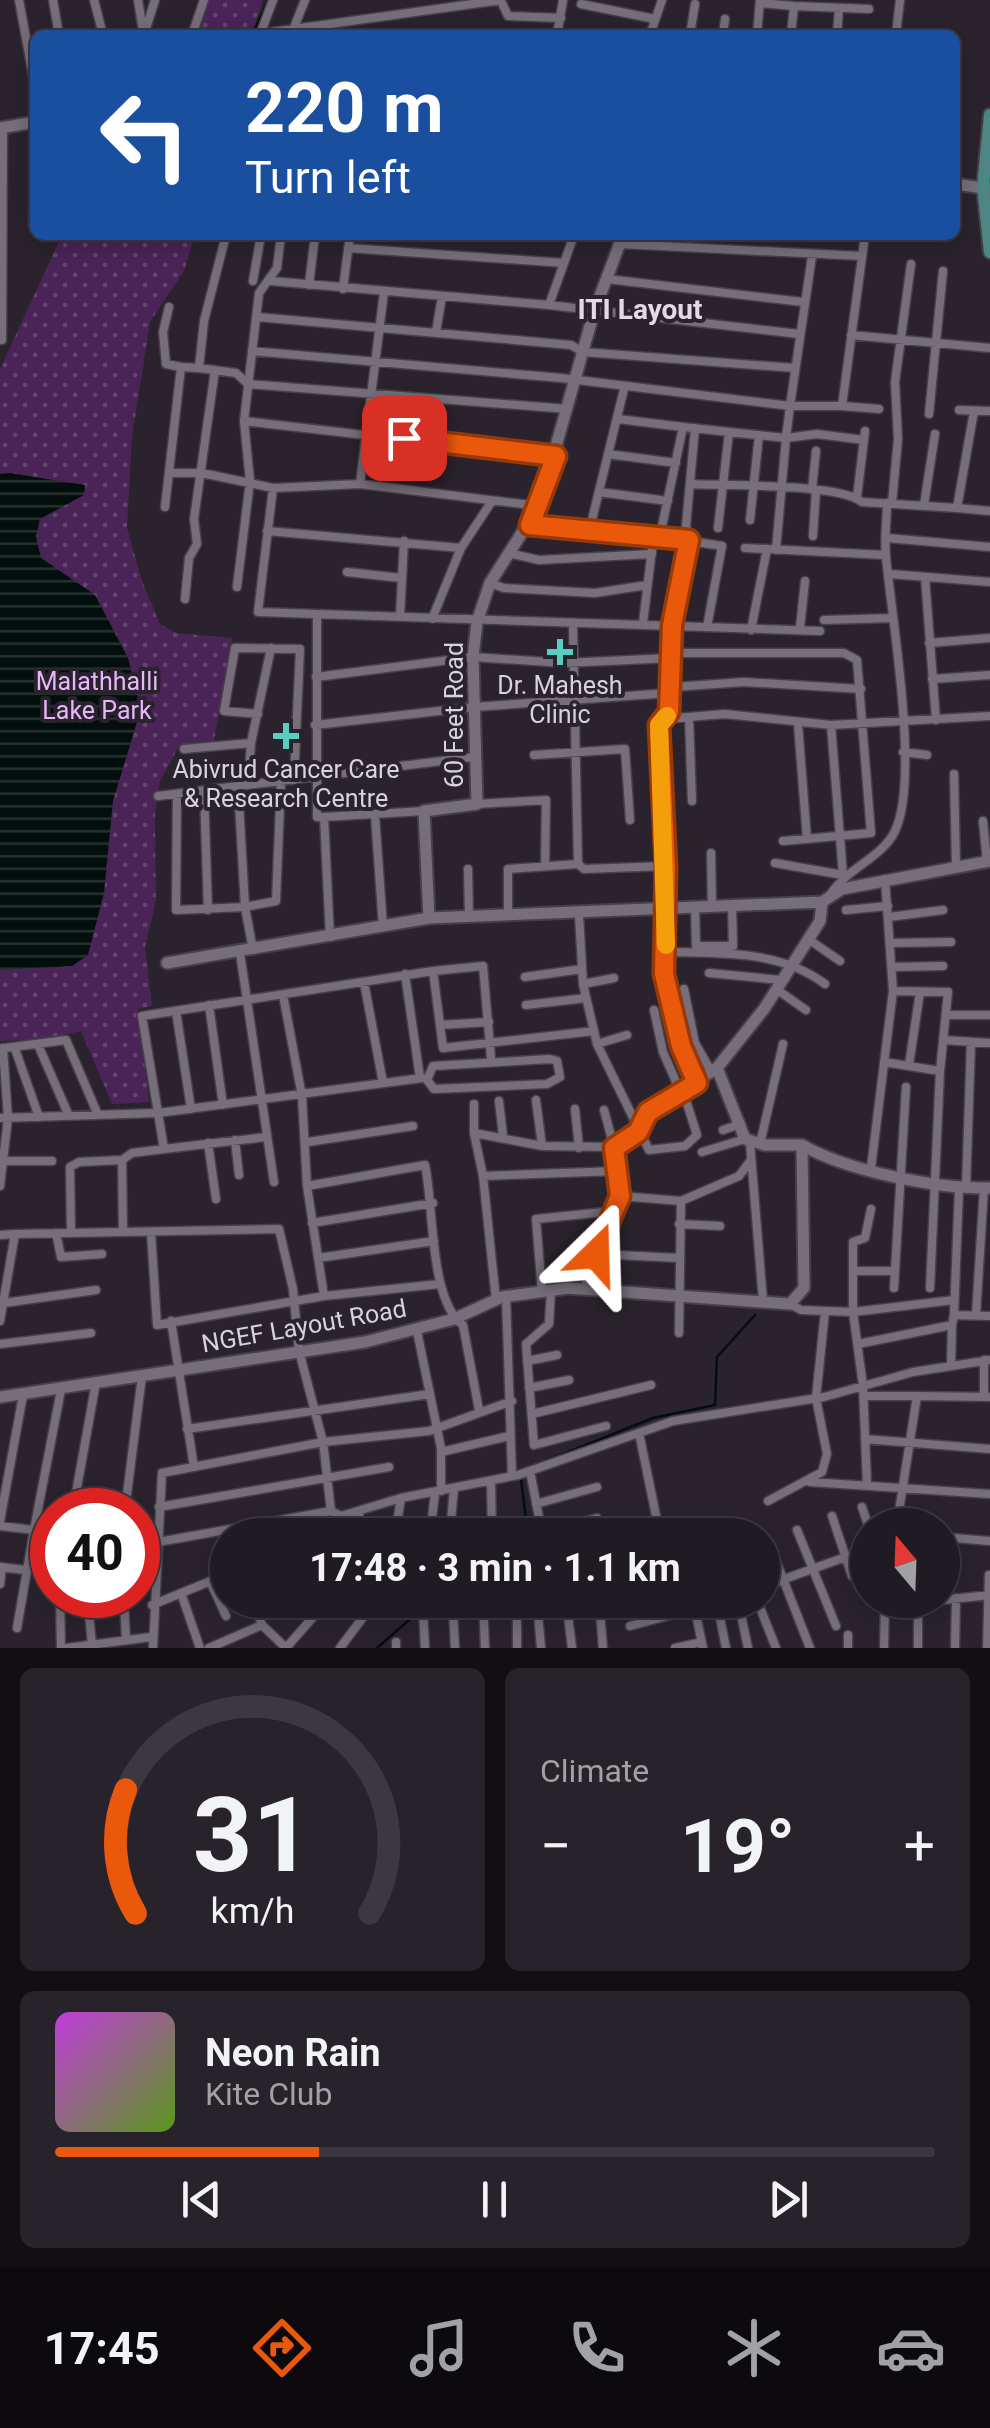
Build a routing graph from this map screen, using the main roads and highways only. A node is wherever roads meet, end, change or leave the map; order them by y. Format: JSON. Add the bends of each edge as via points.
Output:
{"nodes":[{"id":1,"x":990,"y":115,"type":"edge"},
{"id":2,"x":986,"y":191,"type":"edge"},
{"id":3,"x":990,"y":252,"type":"edge"}],
"edges":[{"from":1,"to":2,"type":"main road"},
{"from":2,"to":3,"type":"main road"}]}
